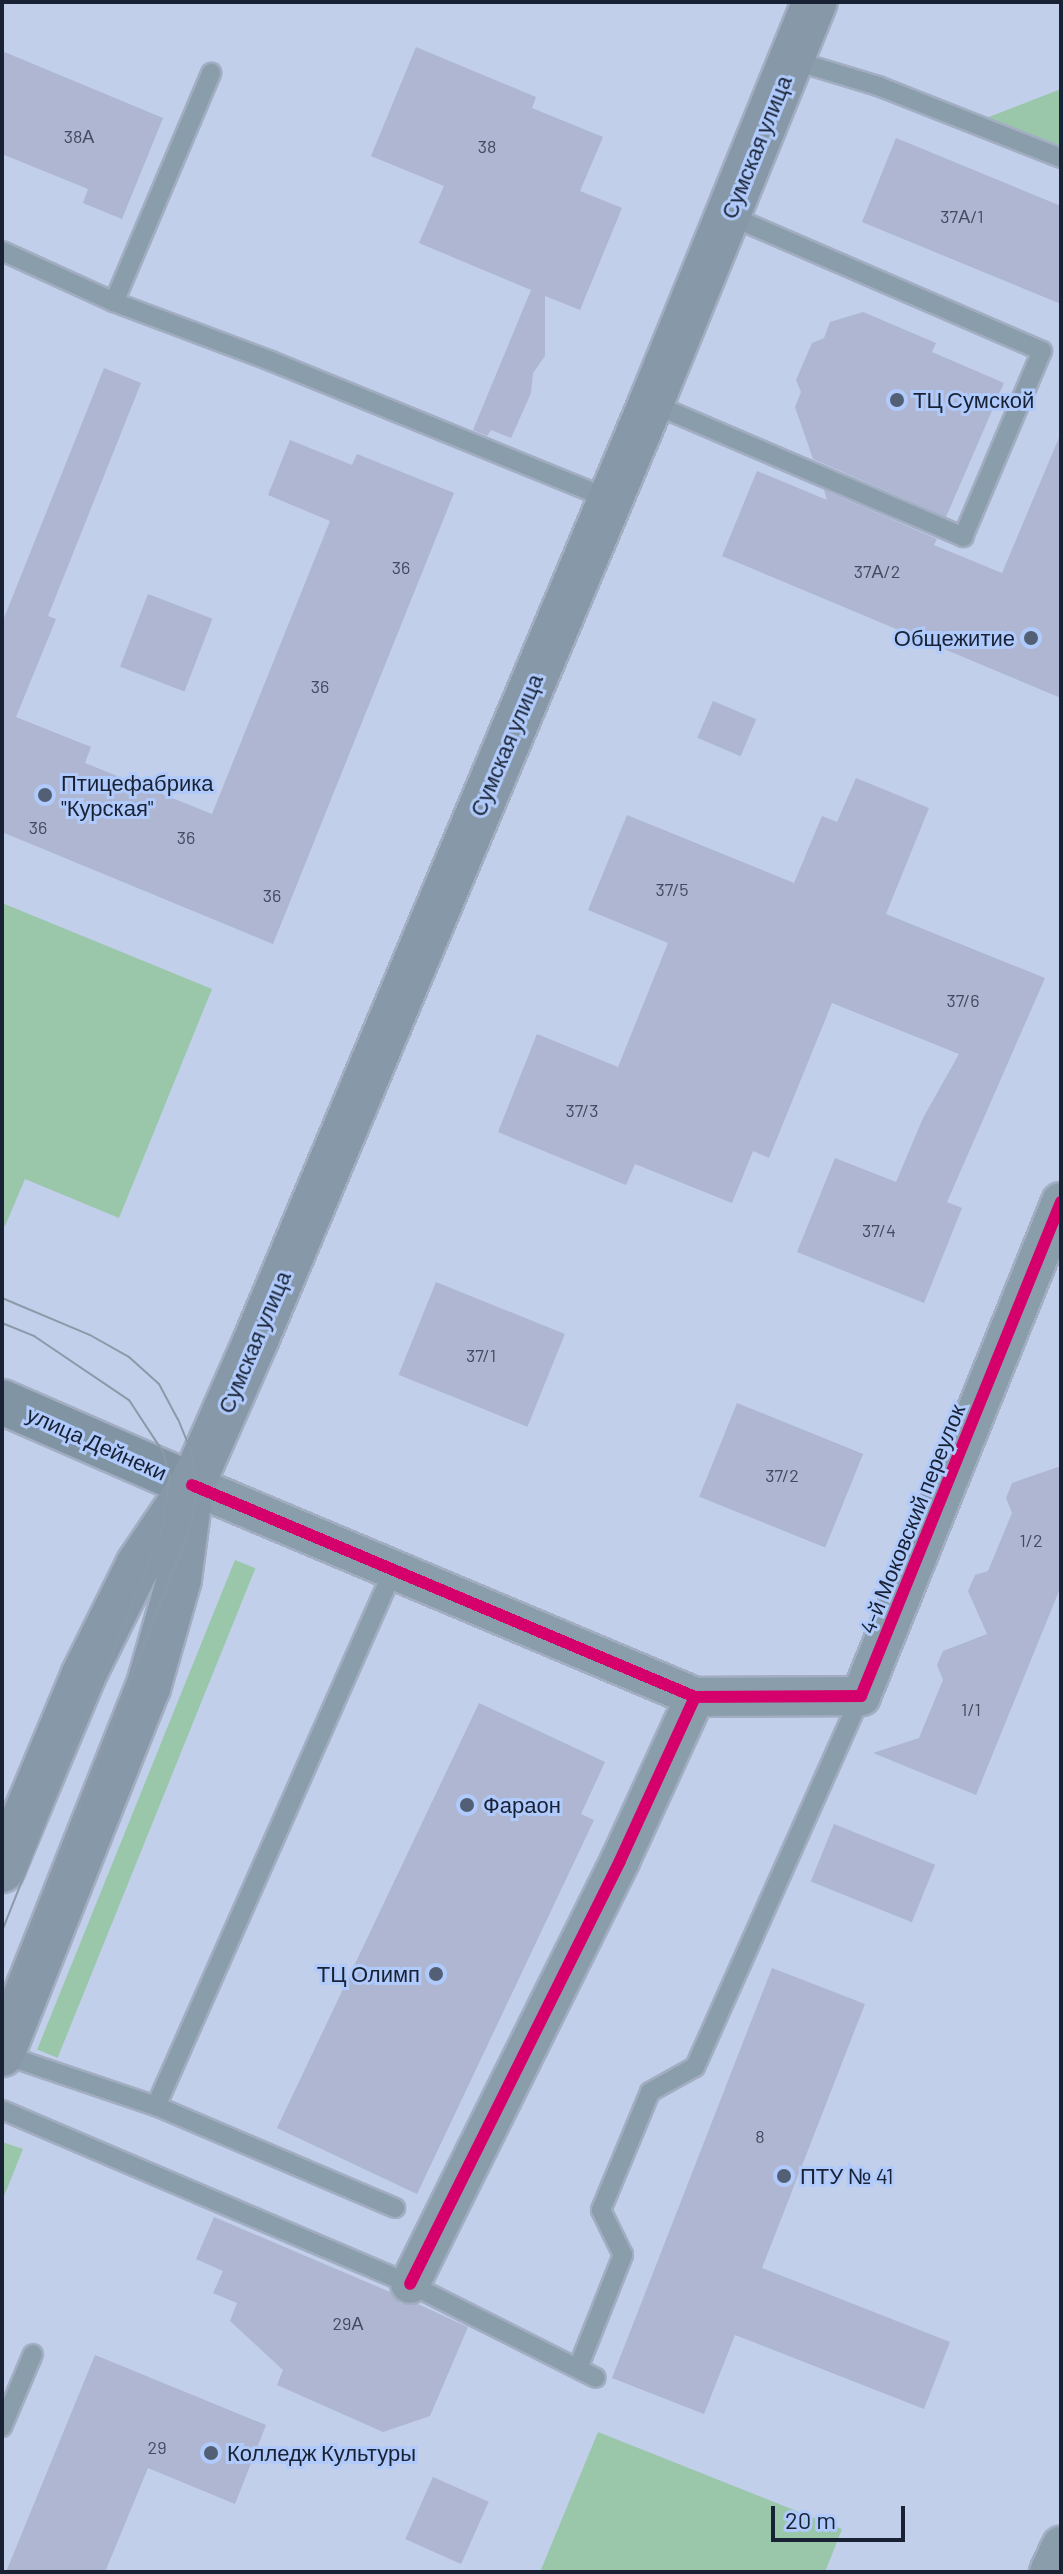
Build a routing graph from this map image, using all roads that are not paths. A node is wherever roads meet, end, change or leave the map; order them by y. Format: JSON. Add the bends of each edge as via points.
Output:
{"nodes":[{"id":1,"x":815,"y":2,"type":"edge"},
{"id":2,"x":792,"y":60,"type":"junction"},
{"id":3,"x":211,"y":73,"type":"dead end"},
{"id":4,"x":1061,"y":158,"type":"edge"},
{"id":5,"x":728,"y":215,"type":"junction"},
{"id":6,"x":2,"y":251,"type":"edge"},
{"id":7,"x":114,"y":302,"type":"junction"},
{"id":8,"x":651,"y":403,"type":"junction"},
{"id":9,"x":610,"y":499,"type":"junction"},
{"id":10,"x":1061,"y":1202,"type":"edge"},
{"id":11,"x":2,"y":1402,"type":"edge"},
{"id":12,"x":192,"y":1485,"type":"junction"},
{"id":13,"x":394,"y":1569,"type":"junction"},
{"id":14,"x":861,"y":1696,"type":"junction"},
{"id":15,"x":695,"y":1697,"type":"junction"},
{"id":16,"x":2,"y":1870,"type":"edge"},
{"id":17,"x":2,"y":2054,"type":"edge"},
{"id":18,"x":156,"y":2106,"type":"junction"},
{"id":19,"x":2,"y":2110,"type":"edge"},
{"id":20,"x":395,"y":2208,"type":"dead end"},
{"id":21,"x":410,"y":2284,"type":"junction"},
{"id":22,"x":33,"y":2354,"type":"dead end"},
{"id":23,"x":578,"y":2368,"type":"junction"},
{"id":24,"x":596,"y":2378,"type":"dead end"},
{"id":25,"x":2,"y":2427,"type":"edge"},
{"id":26,"x":1061,"y":2546,"type":"edge"},
{"id":27,"x":1049,"y":2572,"type":"edge"}],
"edges":[{"from":1,"to":2,"type":"main road","name":"Сумская улица"},
{"from":2,"to":4,"type":"lane","via":[[878,86]]},
{"from":2,"to":5,"type":"main road","name":"Сумская улица"},
{"from":3,"to":7,"type":"lane"},
{"from":5,"to":8,"type":"main road","name":"Сумская улица"},
{"from":5,"to":8,"type":"lane","via":[[1042,351],[963,537]]},
{"from":6,"to":7,"type":"lane"},
{"from":7,"to":9,"type":"lane"},
{"from":8,"to":9,"type":"main road","name":"Сумская улица"},
{"from":9,"to":12,"type":"main road","name":"Сумская улица"},
{"from":10,"to":14,"type":"street","name":"4-й Моковский переулок"},
{"from":11,"to":12,"type":"main road","name":"улица Дейнеки"},
{"from":12,"to":13,"type":"street"},
{"from":12,"to":16,"type":"main road","name":"Сумская улица","via":[[138,1565],[89,1662]]},
{"from":12,"to":17,"type":"main road","name":"Сумская улица","via":[[179,1579],[148,1688]]},
{"from":13,"to":15,"type":"street"},
{"from":13,"to":18,"type":"lane"},
{"from":14,"to":15,"type":"street"},
{"from":14,"to":23,"type":"lane","via":[[695,2067],[650,2092],[601,2210],[623,2255]]},
{"from":15,"to":21,"type":"street","via":[[620,1861]]},
{"from":17,"to":18,"type":"lane"},
{"from":18,"to":20,"type":"lane"},
{"from":19,"to":21,"type":"lane"},
{"from":21,"to":23,"type":"lane"},
{"from":22,"to":25,"type":"lane"},
{"from":23,"to":24,"type":"lane"},
{"from":26,"to":27,"type":"street"}]}
